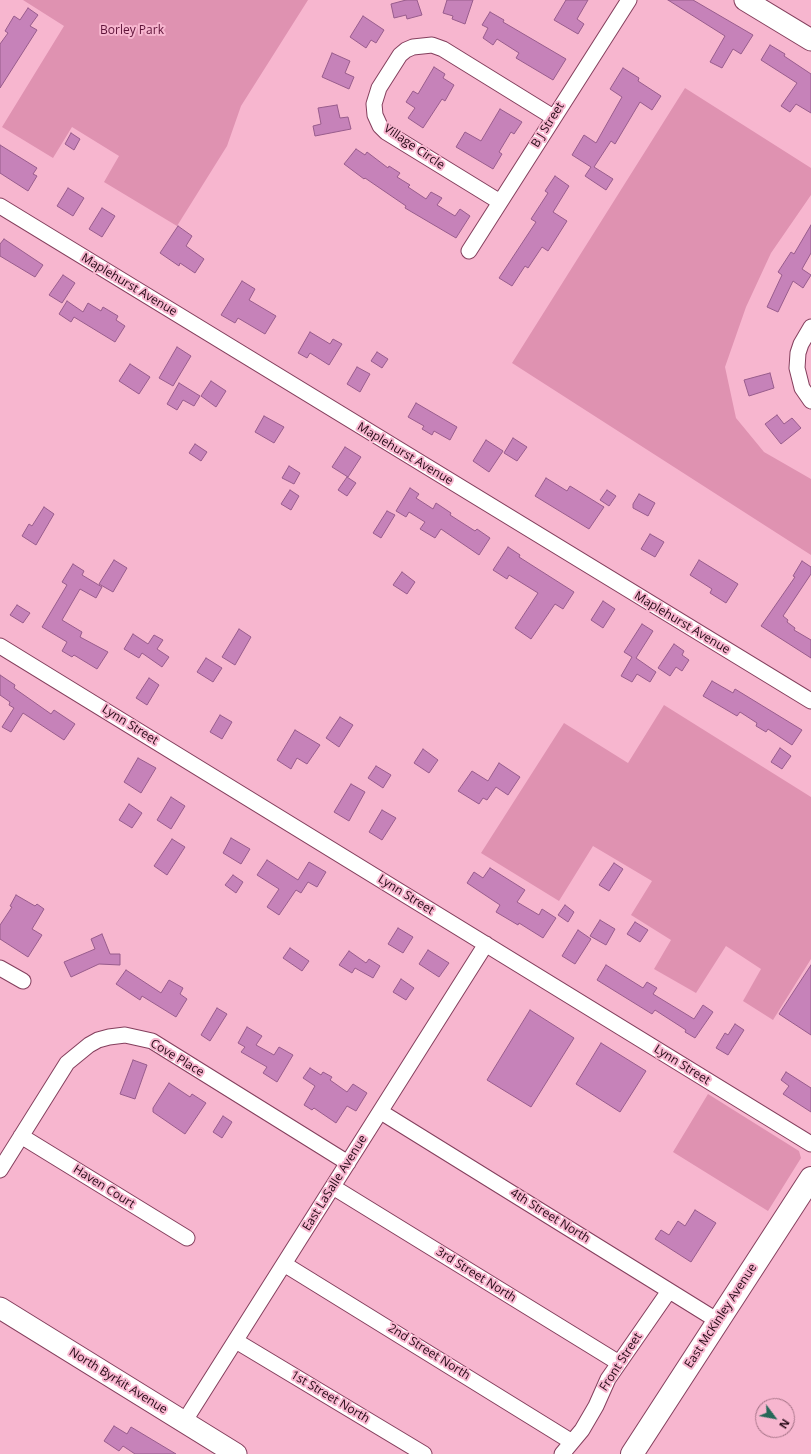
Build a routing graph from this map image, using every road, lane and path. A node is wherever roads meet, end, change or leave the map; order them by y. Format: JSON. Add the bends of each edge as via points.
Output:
{"nodes":[{"id":1,"x":629,"y":0,"type":"edge"},
{"id":2,"x":745,"y":0,"type":"edge"},
{"id":3,"x":766,"y":6,"type":"edge"},
{"id":4,"x":811,"y":40,"type":"edge"},
{"id":5,"x":553,"y":117,"type":"junction"},
{"id":6,"x":500,"y":202,"type":"junction"},
{"id":7,"x":0,"y":206,"type":"edge"},
{"id":8,"x":469,"y":251,"type":"dead end"},
{"id":9,"x":811,"y":327,"type":"edge"},
{"id":10,"x":811,"y":401,"type":"edge"},
{"id":11,"x":0,"y":646,"type":"edge"},
{"id":12,"x":811,"y":701,"type":"edge"},
{"id":13,"x":486,"y":944,"type":"junction"},
{"id":14,"x":0,"y":968,"type":"edge"},
{"id":15,"x":22,"y":981,"type":"dead end"},
{"id":16,"x":381,"y":1112,"type":"junction"},
{"id":17,"x":21,"y":1136,"type":"junction"},
{"id":18,"x":811,"y":1144,"type":"edge"},
{"id":19,"x":348,"y":1164,"type":"junction"},
{"id":20,"x":0,"y":1170,"type":"edge"},
{"id":21,"x":811,"y":1178,"type":"edge"},
{"id":22,"x":334,"y":1187,"type":"junction"},
{"id":23,"x":187,"y":1238,"type":"dead end"},
{"id":24,"x":284,"y":1264,"type":"junction"},
{"id":25,"x":669,"y":1291,"type":"junction"},
{"id":26,"x":0,"y":1308,"type":"edge"},
{"id":27,"x":718,"y":1321,"type":"junction"},
{"id":28,"x":236,"y":1340,"type":"junction"},
{"id":29,"x":619,"y":1363,"type":"junction"},
{"id":30,"x":184,"y":1422,"type":"junction"},
{"id":31,"x":572,"y":1442,"type":"junction"},
{"id":32,"x":230,"y":1452,"type":"edge"},
{"id":33,"x":424,"y":1454,"type":"edge"},
{"id":34,"x":562,"y":1454,"type":"edge"},
{"id":35,"x":632,"y":1454,"type":"edge"}],
"edges":[{"from":1,"to":5,"type":"street","name":"B J Street"},
{"from":2,"to":3,"type":"street"},
{"from":3,"to":4,"type":"street"},
{"from":5,"to":6,"type":"street","name":"B J Street"},
{"from":5,"to":6,"type":"street","name":"Village Circle","via":[[443,49],[432,45],[413,46],[406,50],[379,88],[374,104],[375,116],[386,132]]},
{"from":6,"to":8,"type":"street","name":"B J Street"},
{"from":7,"to":12,"type":"street","name":"Maplehurst Avenue"},
{"from":9,"to":10,"type":"street","via":[[801,344],[797,368],[802,388]]},
{"from":11,"to":13,"type":"street","name":"Lynn Street"},
{"from":13,"to":16,"type":"street","name":"East LaSalle Avenue"},
{"from":13,"to":18,"type":"street","name":"Lynn Street"},
{"from":14,"to":15,"type":"street"},
{"from":16,"to":19,"type":"street","name":"East LaSalle Avenue"},
{"from":16,"to":25,"type":"street","name":"4th Street North"},
{"from":17,"to":19,"type":"street","name":"Cove Place","via":[[59,1074],[78,1054],[98,1040],[125,1035],[152,1041]]},
{"from":17,"to":20,"type":"street","name":"Cove Place"},
{"from":17,"to":23,"type":"street","name":"Haven Court"},
{"from":19,"to":22,"type":"street","name":"East LaSalle Avenue"},
{"from":21,"to":27,"type":"main road","name":"East McKinley Avenue"},
{"from":22,"to":24,"type":"street","name":"East LaSalle Avenue"},
{"from":22,"to":29,"type":"street","name":"3rd Street North"},
{"from":24,"to":28,"type":"street","name":"East LaSalle Avenue"},
{"from":24,"to":31,"type":"street","name":"2nd Street North"},
{"from":25,"to":27,"type":"street","name":"4th Street North"},
{"from":25,"to":29,"type":"street","name":"Front Street"},
{"from":26,"to":30,"type":"street","name":"North Byrkit Avenue"},
{"from":27,"to":35,"type":"main road","name":"East McKinley Avenue"},
{"from":28,"to":30,"type":"street","name":"East LaSalle Avenue"},
{"from":28,"to":33,"type":"street","name":"1st Street North"},
{"from":29,"to":31,"type":"street","name":"Front Street","via":[[608,1379],[590,1418]]},
{"from":30,"to":32,"type":"street","name":"North Byrkit Avenue"},
{"from":31,"to":34,"type":"street","name":"Front Street"}]}
